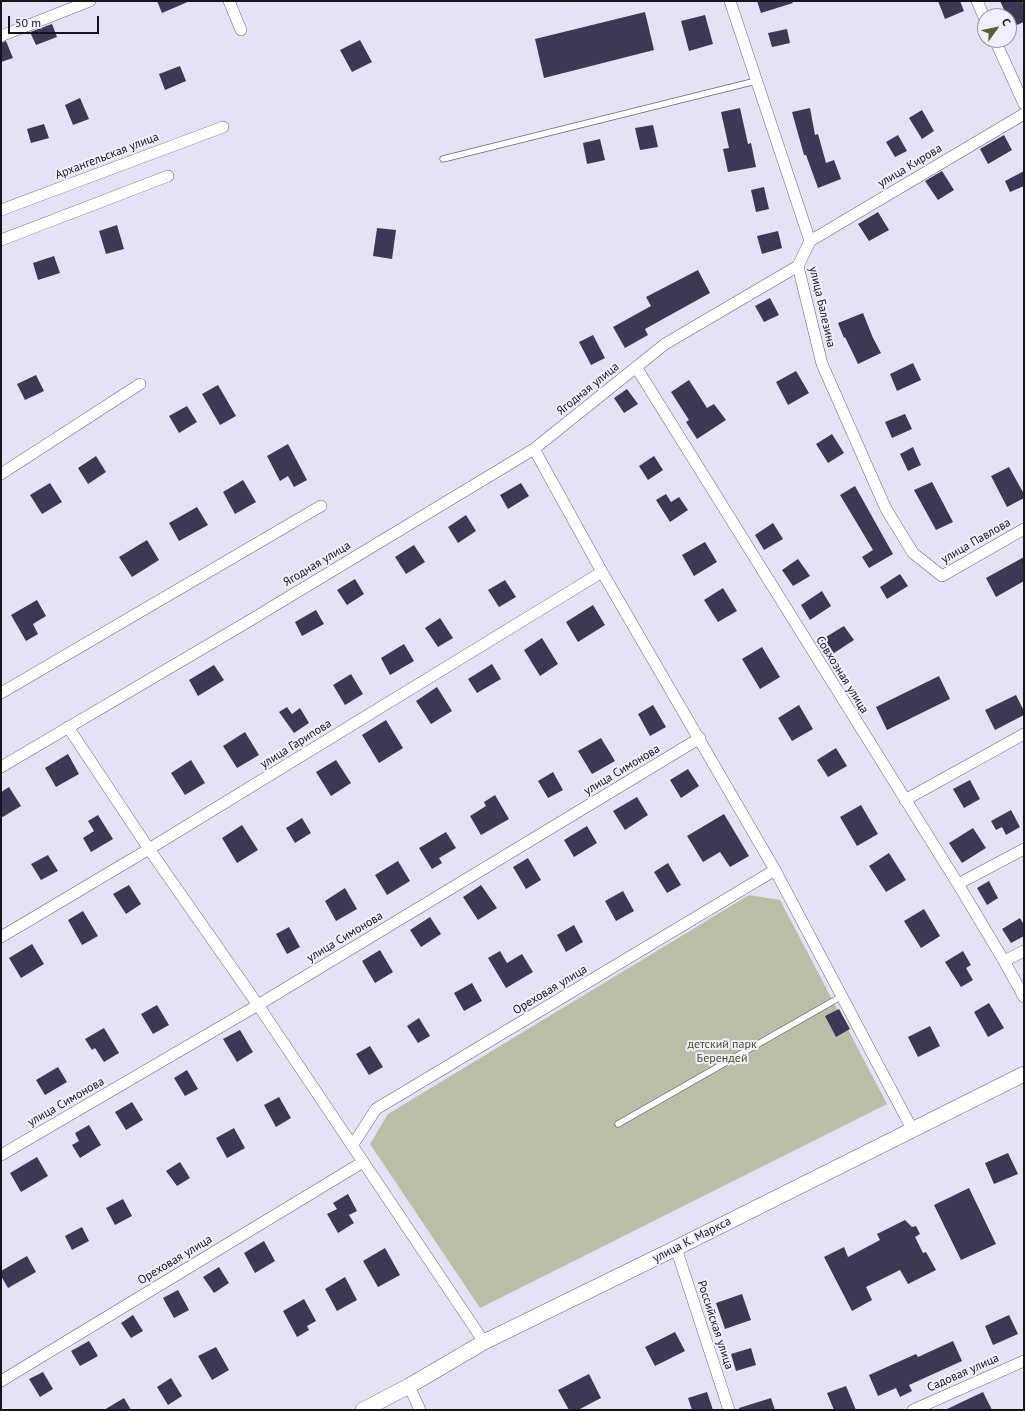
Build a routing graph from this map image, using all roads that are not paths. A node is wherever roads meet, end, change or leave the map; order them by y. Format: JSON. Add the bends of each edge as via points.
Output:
{"nodes":[{"id":1,"x":90,"y":1,"type":"edge"},
{"id":2,"x":229,"y":1,"type":"edge"},
{"id":3,"x":730,"y":1,"type":"edge"},
{"id":4,"x":241,"y":30,"type":"dead end"},
{"id":5,"x":1,"y":36,"type":"edge"},
{"id":6,"x":999,"y":48,"type":"edge"},
{"id":7,"x":756,"y":81,"type":"junction"},
{"id":8,"x":1024,"y":104,"type":"edge"},
{"id":9,"x":1024,"y":114,"type":"edge"},
{"id":10,"x":223,"y":126,"type":"dead end"},
{"id":11,"x":443,"y":159,"type":"dead end"},
{"id":12,"x":168,"y":176,"type":"dead end"},
{"id":13,"x":1,"y":210,"type":"edge"},
{"id":14,"x":1,"y":240,"type":"edge"},
{"id":15,"x":810,"y":241,"type":"junction"},
{"id":16,"x":798,"y":266,"type":"junction"},
{"id":17,"x":636,"y":368,"type":"junction"},
{"id":18,"x":140,"y":384,"type":"dead end"},
{"id":19,"x":534,"y":449,"type":"junction"},
{"id":20,"x":1,"y":474,"type":"edge"},
{"id":21,"x":321,"y":506,"type":"dead end"},
{"id":22,"x":1024,"y":529,"type":"edge"},
{"id":23,"x":602,"y":572,"type":"junction"},
{"id":24,"x":942,"y":576,"type":"joint"},
{"id":25,"x":2,"y":691,"type":"edge"},
{"id":26,"x":68,"y":727,"type":"junction"},
{"id":27,"x":1024,"y":734,"type":"edge"},
{"id":28,"x":700,"y":738,"type":"junction"},
{"id":29,"x":1,"y":767,"type":"edge"},
{"id":30,"x":905,"y":800,"type":"junction"},
{"id":31,"x":150,"y":849,"type":"junction"},
{"id":32,"x":1024,"y":849,"type":"edge"},
{"id":33,"x":775,"y":870,"type":"junction"},
{"id":34,"x":958,"y":884,"type":"junction"},
{"id":35,"x":1,"y":937,"type":"edge"},
{"id":36,"x":1024,"y":951,"type":"edge"},
{"id":37,"x":1004,"y":961,"type":"junction"},
{"id":38,"x":842,"y":996,"type":"junction"},
{"id":39,"x":1024,"y":997,"type":"edge"},
{"id":40,"x":258,"y":1005,"type":"junction"},
{"id":41,"x":1024,"y":1074,"type":"edge"},
{"id":42,"x":618,"y":1124,"type":"dead end"},
{"id":43,"x":912,"y":1129,"type":"junction"},
{"id":44,"x":352,"y":1146,"type":"junction"},
{"id":45,"x":1,"y":1155,"type":"edge"},
{"id":46,"x":363,"y":1162,"type":"junction"},
{"id":47,"x":676,"y":1248,"type":"junction"},
{"id":48,"x":484,"y":1342,"type":"junction"},
{"id":49,"x":1024,"y":1360,"type":"edge"},
{"id":50,"x":1,"y":1381,"type":"edge"},
{"id":51,"x":409,"y":1386,"type":"junction"},
{"id":52,"x":363,"y":1410,"type":"edge"},
{"id":53,"x":420,"y":1410,"type":"edge"},
{"id":54,"x":729,"y":1410,"type":"edge"},
{"id":55,"x":913,"y":1410,"type":"edge"}],
"edges":[{"from":1,"to":5,"type":"street"},
{"from":2,"to":4,"type":"street"},
{"from":3,"to":7,"type":"street"},
{"from":6,"to":8,"type":"street"},
{"from":7,"to":11,"type":"lane"},
{"from":7,"to":15,"type":"street"},
{"from":9,"to":15,"type":"street","name":"улица Кирова"},
{"from":10,"to":13,"type":"street","name":"Архангельская улица"},
{"from":12,"to":14,"type":"street"},
{"from":15,"to":16,"type":"street","name":"улица Балезина"},
{"from":16,"to":17,"type":"street","via":[[665,344]]},
{"from":16,"to":24,"type":"street","name":"улица Балезина","via":[[822,364],[886,509],[912,553]]},
{"from":17,"to":19,"type":"street","name":"Ягодная улица"},
{"from":17,"to":30,"type":"street","name":"Совхозная улица"},
{"from":18,"to":20,"type":"street"},
{"from":19,"to":23,"type":"street"},
{"from":19,"to":26,"type":"street","name":"Ягодная улица"},
{"from":21,"to":25,"type":"street"},
{"from":22,"to":24,"type":"street","name":"улица Павлова"},
{"from":23,"to":28,"type":"street"},
{"from":23,"to":31,"type":"street","name":"улица Гарипова"},
{"from":26,"to":29,"type":"street","name":"Ягодная улица"},
{"from":26,"to":31,"type":"street"},
{"from":27,"to":30,"type":"street"},
{"from":28,"to":33,"type":"street"},
{"from":28,"to":40,"type":"street","name":"улица Симонова"},
{"from":30,"to":34,"type":"street","name":"Совхозная улица"},
{"from":31,"to":35,"type":"street","name":"улица Гарипова"},
{"from":31,"to":40,"type":"street"},
{"from":32,"to":34,"type":"street"},
{"from":33,"to":38,"type":"street"},
{"from":33,"to":44,"type":"street","name":"Ореховая улица","via":[[376,1109]]},
{"from":34,"to":37,"type":"street","name":"Совхозная улица"},
{"from":36,"to":37,"type":"street"},
{"from":37,"to":39,"type":"street","name":"Совхозная улица"},
{"from":38,"to":42,"type":"lane"},
{"from":38,"to":43,"type":"street"},
{"from":40,"to":44,"type":"street"},
{"from":40,"to":45,"type":"street","name":"улица Симонова"},
{"from":41,"to":43,"type":"main road","name":"улица К. Маркса"},
{"from":43,"to":47,"type":"main road","name":"улица К. Маркса"},
{"from":44,"to":46,"type":"street"},
{"from":46,"to":48,"type":"street"},
{"from":46,"to":50,"type":"street","name":"Ореховая улица"},
{"from":47,"to":48,"type":"main road","name":"улица К. Маркса"},
{"from":47,"to":54,"type":"street","name":"Российская улица"},
{"from":48,"to":51,"type":"main road","name":"улица К. Маркса"},
{"from":49,"to":55,"type":"street","name":"Садовая улица"},
{"from":51,"to":52,"type":"main road","name":"улица К. Маркса"},
{"from":51,"to":53,"type":"street"}]}
